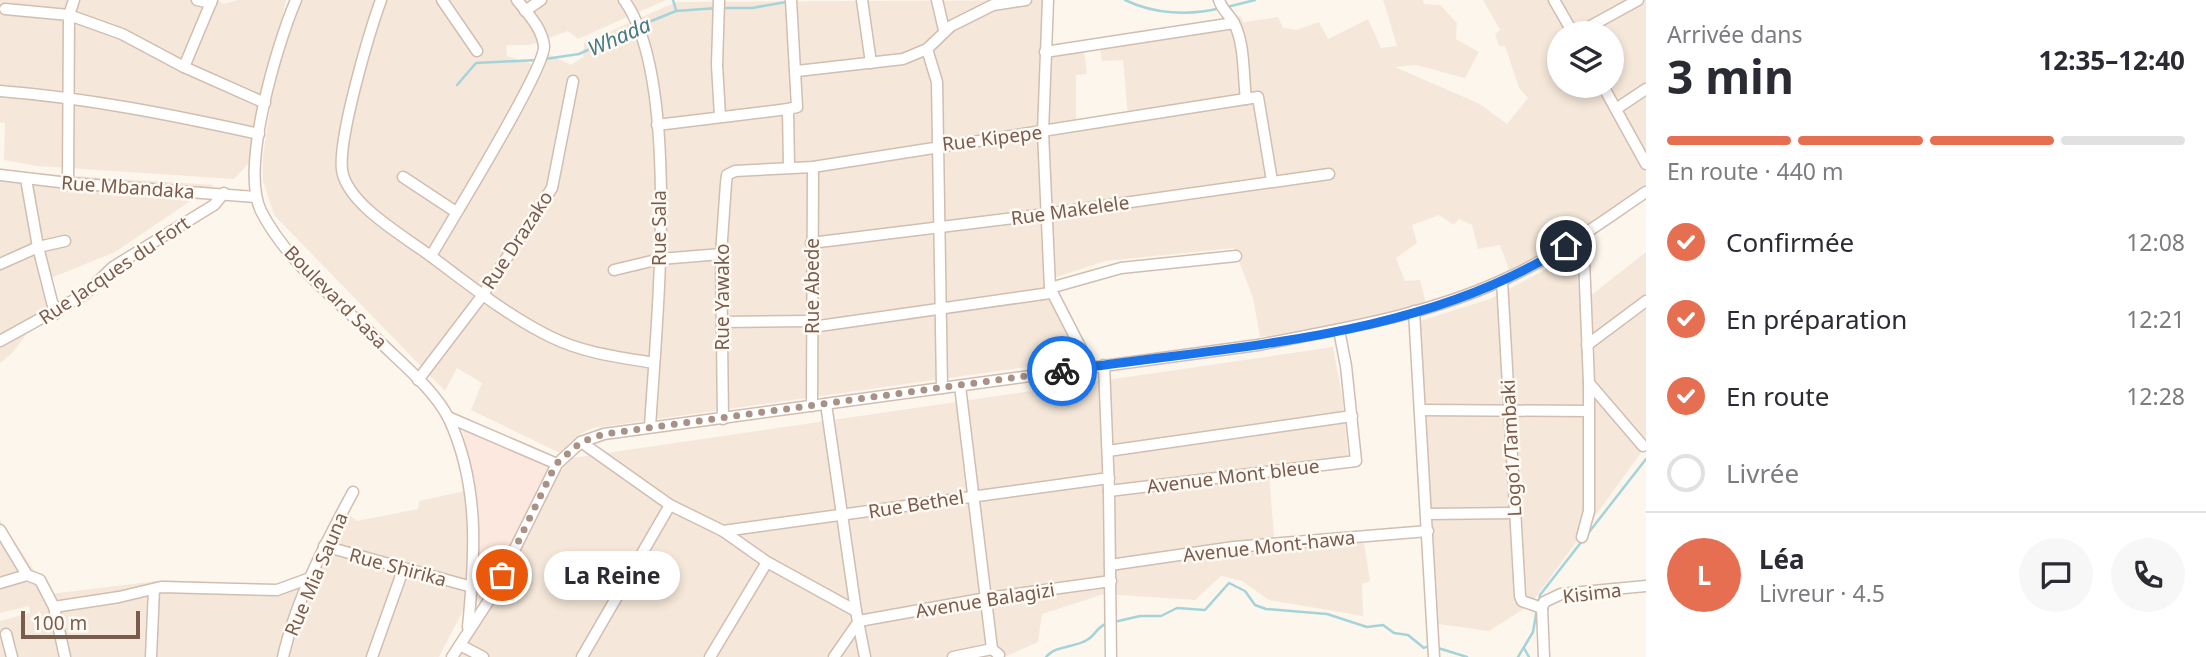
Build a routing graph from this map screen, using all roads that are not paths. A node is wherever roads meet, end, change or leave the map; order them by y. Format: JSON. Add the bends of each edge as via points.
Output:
{"nodes":[{"id":1,"x":74,"y":0,"type":"edge"},
{"id":2,"x":197,"y":0,"type":"edge"},
{"id":3,"x":296,"y":0,"type":"edge"},
{"id":4,"x":442,"y":0,"type":"edge"},
{"id":5,"x":517,"y":0,"type":"edge"},
{"id":6,"x":541,"y":0,"type":"edge"},
{"id":7,"x":624,"y":0,"type":"edge"},
{"id":8,"x":862,"y":0,"type":"edge"},
{"id":9,"x":937,"y":0,"type":"edge"},
{"id":10,"x":1026,"y":0,"type":"edge"},
{"id":11,"x":1048,"y":0,"type":"edge"},
{"id":12,"x":1554,"y":0,"type":"edge"},
{"id":13,"x":1634,"y":0,"type":"edge"},
{"id":14,"x":211,"y":1,"type":"edge"},
{"id":15,"x":381,"y":1,"type":"edge"},
{"id":16,"x":791,"y":1,"type":"edge"},
{"id":17,"x":1220,"y":4,"type":"edge"},
{"id":18,"x":719,"y":6,"type":"edge"},
{"id":19,"x":5,"y":9,"type":"dead end"},
{"id":20,"x":525,"y":11,"type":"junction"},
{"id":21,"x":69,"y":15,"type":"junction"},
{"id":22,"x":1567,"y":21,"type":"edge"},
{"id":23,"x":1596,"y":21,"type":"edge"},
{"id":24,"x":1234,"y":23,"type":"junction"},
{"id":25,"x":944,"y":30,"type":"junction"},
{"id":26,"x":927,"y":49,"type":"junction"},
{"id":27,"x":477,"y":51,"type":"dead end"},
{"id":28,"x":1045,"y":51,"type":"junction"},
{"id":29,"x":871,"y":63,"type":"junction"},
{"id":30,"x":184,"y":66,"type":"junction"},
{"id":31,"x":797,"y":72,"type":"junction"},
{"id":32,"x":573,"y":81,"type":"dead end"},
{"id":33,"x":1646,"y":89,"type":"edge"},
{"id":34,"x":0,"y":90,"type":"edge"},
{"id":35,"x":71,"y":96,"type":"junction"},
{"id":36,"x":1610,"y":98,"type":"edge"},
{"id":37,"x":1246,"y":99,"type":"junction"},
{"id":38,"x":265,"y":103,"type":"junction"},
{"id":39,"x":788,"y":109,"type":"junction"},
{"id":40,"x":1616,"y":109,"type":"junction"},
{"id":41,"x":720,"y":116,"type":"junction"},
{"id":42,"x":657,"y":125,"type":"junction"},
{"id":43,"x":1043,"y":132,"type":"junction"},
{"id":44,"x":259,"y":134,"type":"junction"},
{"id":45,"x":936,"y":145,"type":"junction"},
{"id":46,"x":1646,"y":164,"type":"edge"},
{"id":47,"x":789,"y":166,"type":"junction"},
{"id":48,"x":813,"y":167,"type":"junction"},
{"id":49,"x":1329,"y":174,"type":"dead end"},
{"id":50,"x":0,"y":175,"type":"edge"},
{"id":51,"x":727,"y":175,"type":"joint"},
{"id":52,"x":403,"y":177,"type":"dead end"},
{"id":53,"x":26,"y":180,"type":"junction"},
{"id":54,"x":1272,"y":181,"type":"junction"},
{"id":55,"x":68,"y":183,"type":"junction"},
{"id":56,"x":1646,"y":192,"type":"edge"},
{"id":57,"x":224,"y":193,"type":"junction"},
{"id":58,"x":256,"y":197,"type":"junction"},
{"id":59,"x":456,"y":212,"type":"junction"},
{"id":60,"x":1046,"y":214,"type":"junction"},
{"id":61,"x":940,"y":228,"type":"junction"},
{"id":62,"x":1583,"y":235,"type":"junction"},
{"id":63,"x":65,"y":241,"type":"dead end"},
{"id":64,"x":811,"y":243,"type":"junction"},
{"id":65,"x":38,"y":247,"type":"junction"},
{"id":66,"x":721,"y":254,"type":"junction"},
{"id":67,"x":431,"y":256,"type":"junction"},
{"id":68,"x":1236,"y":256,"type":"dead end"},
{"id":69,"x":660,"y":259,"type":"junction"},
{"id":70,"x":0,"y":264,"type":"edge"},
{"id":71,"x":614,"y":271,"type":"dead end"},
{"id":72,"x":1502,"y":281,"type":"junction"},
{"id":73,"x":1050,"y":290,"type":"junction"},
{"id":74,"x":482,"y":296,"type":"junction"},
{"id":75,"x":1646,"y":301,"type":"edge"},
{"id":76,"x":941,"y":310,"type":"junction"},
{"id":77,"x":1414,"y":311,"type":"junction"},
{"id":78,"x":55,"y":314,"type":"junction"},
{"id":79,"x":722,"y":322,"type":"junction"},
{"id":80,"x":811,"y":324,"type":"junction"},
{"id":81,"x":1339,"y":330,"type":"junction"},
{"id":82,"x":0,"y":341,"type":"edge"},
{"id":83,"x":1587,"y":345,"type":"junction"},
{"id":84,"x":654,"y":363,"type":"junction"},
{"id":85,"x":1104,"y":365,"type":"junction"},
{"id":86,"x":1090,"y":366,"type":"junction"},
{"id":87,"x":418,"y":380,"type":"junction"},
{"id":88,"x":1588,"y":383,"type":"junction"},
{"id":89,"x":960,"y":386,"type":"junction"},
{"id":90,"x":942,"y":388,"type":"junction"},
{"id":91,"x":826,"y":404,"type":"junction"},
{"id":92,"x":812,"y":406,"type":"junction"},
{"id":93,"x":1420,"y":410,"type":"junction"},
{"id":94,"x":1508,"y":410,"type":"junction"},
{"id":95,"x":1588,"y":411,"type":"junction"},
{"id":96,"x":1352,"y":416,"type":"junction"},
{"id":97,"x":448,"y":417,"type":"junction"},
{"id":98,"x":723,"y":419,"type":"junction"},
{"id":99,"x":650,"y":427,"type":"junction"},
{"id":100,"x":581,"y":442,"type":"junction"},
{"id":101,"x":1643,"y":446,"type":"dead end"},
{"id":102,"x":1108,"y":451,"type":"junction"},
{"id":103,"x":556,"y":464,"type":"junction"},
{"id":104,"x":1109,"y":478,"type":"junction"},
{"id":105,"x":1109,"y":491,"type":"junction"},
{"id":106,"x":353,"y":492,"type":"dead end"},
{"id":107,"x":972,"y":495,"type":"junction"},
{"id":108,"x":670,"y":505,"type":"junction"},
{"id":109,"x":1514,"y":513,"type":"junction"},
{"id":110,"x":1427,"y":514,"type":"junction"},
{"id":111,"x":841,"y":516,"type":"junction"},
{"id":112,"x":0,"y":530,"type":"edge"},
{"id":113,"x":723,"y":531,"type":"junction"},
{"id":114,"x":1428,"y":531,"type":"junction"},
{"id":115,"x":1582,"y":537,"type":"dead end"},
{"id":116,"x":324,"y":546,"type":"junction"},
{"id":117,"x":767,"y":562,"type":"junction"},
{"id":118,"x":1110,"y":565,"type":"junction"},
{"id":119,"x":403,"y":570,"type":"junction"},
{"id":120,"x":27,"y":575,"type":"junction"},
{"id":121,"x":313,"y":577,"type":"junction"},
{"id":122,"x":1111,"y":582,"type":"junction"},
{"id":123,"x":0,"y":583,"type":"edge"},
{"id":124,"x":1646,"y":586,"type":"edge"},
{"id":125,"x":472,"y":587,"type":"junction"},
{"id":126,"x":154,"y":589,"type":"junction"},
{"id":127,"x":987,"y":598,"type":"junction"},
{"id":128,"x":54,"y":607,"type":"junction"},
{"id":129,"x":1538,"y":607,"type":"junction"},
{"id":130,"x":858,"y":616,"type":"junction"},
{"id":131,"x":468,"y":630,"type":"junction"},
{"id":132,"x":6,"y":635,"type":"dead end"},
{"id":133,"x":460,"y":645,"type":"junction"},
{"id":134,"x":1434,"y":653,"type":"edge"},
{"id":135,"x":12,"y":657,"type":"edge"},
{"id":136,"x":65,"y":657,"type":"edge"},
{"id":137,"x":151,"y":657,"type":"edge"},
{"id":138,"x":283,"y":657,"type":"edge"},
{"id":139,"x":372,"y":657,"type":"edge"},
{"id":140,"x":452,"y":657,"type":"edge"},
{"id":141,"x":483,"y":657,"type":"edge"},
{"id":142,"x":582,"y":657,"type":"edge"},
{"id":143,"x":710,"y":657,"type":"edge"},
{"id":144,"x":834,"y":657,"type":"edge"},
{"id":145,"x":865,"y":657,"type":"edge"},
{"id":146,"x":953,"y":657,"type":"edge"},
{"id":147,"x":1111,"y":657,"type":"edge"},
{"id":148,"x":1544,"y":657,"type":"edge"}],
"edges":[{"from":1,"to":21,"type":"street"},
{"from":2,"to":14,"type":"street"},
{"from":3,"to":38,"type":"street","via":[[282,32]]},
{"from":4,"to":27,"type":"street"},
{"from":5,"to":20,"type":"street"},
{"from":6,"to":20,"type":"street"},
{"from":7,"to":42,"type":"street","name":"Rue Sala","via":[[639,26],[650,65]]},
{"from":8,"to":29,"type":"street"},
{"from":9,"to":25,"type":"street"},
{"from":10,"to":25,"type":"street","via":[[993,5]]},
{"from":11,"to":28,"type":"street"},
{"from":12,"to":22,"type":"street"},
{"from":13,"to":23,"type":"street"},
{"from":14,"to":30,"type":"street"},
{"from":15,"to":67,"type":"street","via":[[347,125],[342,170],[370,213]]},
{"from":16,"to":31,"type":"street"},
{"from":17,"to":24,"type":"street"},
{"from":18,"to":41,"type":"street"},
{"from":19,"to":21,"type":"street"},
{"from":20,"to":59,"type":"street","via":[[540,31],[544,49]]},
{"from":21,"to":30,"type":"street","via":[[122,34]]},
{"from":21,"to":35,"type":"street"},
{"from":24,"to":28,"type":"street"},
{"from":24,"to":37,"type":"street"},
{"from":25,"to":26,"type":"street"},
{"from":26,"to":29,"type":"street","via":[[903,59]]},
{"from":26,"to":45,"type":"street","via":[[937,82]]},
{"from":28,"to":43,"type":"street"},
{"from":29,"to":31,"type":"street"},
{"from":30,"to":38,"type":"street"},
{"from":31,"to":39,"type":"street","via":[[797,107]]},
{"from":32,"to":74,"type":"street","name":"Rue Drazako","via":[[552,188]]},
{"from":33,"to":40,"type":"street"},
{"from":34,"to":35,"type":"street"},
{"from":35,"to":44,"type":"street"},
{"from":35,"to":55,"type":"street"},
{"from":36,"to":40,"type":"street"},
{"from":37,"to":43,"type":"street","name":"Rue Kipepe"},
{"from":37,"to":54,"type":"street","name":"Rue Kipepe","via":[[1258,97]]},
{"from":38,"to":44,"type":"street"},
{"from":39,"to":41,"type":"street"},
{"from":39,"to":47,"type":"street"},
{"from":40,"to":46,"type":"street"},
{"from":41,"to":42,"type":"street"},
{"from":42,"to":69,"type":"street","name":"Rue Sala"},
{"from":43,"to":45,"type":"street","name":"Rue Kipepe"},
{"from":43,"to":60,"type":"street"},
{"from":44,"to":58,"type":"street"},
{"from":45,"to":48,"type":"street","name":"Rue Kipepe"},
{"from":45,"to":61,"type":"street"},
{"from":47,"to":48,"type":"street","name":"Rue Kipepe"},
{"from":47,"to":51,"type":"street","name":"Rue Kipepe"},
{"from":48,"to":64,"type":"street","name":"Rue Abede"},
{"from":49,"to":54,"type":"street","name":"Rue Makelele"},
{"from":50,"to":53,"type":"street","name":"Rue Mbandaka"},
{"from":51,"to":66,"type":"street","name":"Rue Yawako"},
{"from":52,"to":59,"type":"street"},
{"from":53,"to":55,"type":"street","name":"Rue Mbandaka"},
{"from":53,"to":65,"type":"street"},
{"from":54,"to":60,"type":"street","name":"Rue Makelele"},
{"from":55,"to":57,"type":"street","name":"Rue Mbandaka"},
{"from":56,"to":62,"type":"street"},
{"from":57,"to":58,"type":"street","name":"Rue Mbandaka"},
{"from":57,"to":78,"type":"street","name":"Rue Jacques du Fort","via":[[214,205],[113,267]]},
{"from":58,"to":87,"type":"street","name":"Boulevard Sasa","via":[[284,248]]},
{"from":59,"to":67,"type":"street"},
{"from":60,"to":61,"type":"street","name":"Rue Makelele"},
{"from":60,"to":73,"type":"street"},
{"from":61,"to":64,"type":"street","name":"Rue Makelele"},
{"from":61,"to":76,"type":"street"},
{"from":62,"to":72,"type":"street"},
{"from":62,"to":83,"type":"street"},
{"from":63,"to":65,"type":"street"},
{"from":64,"to":80,"type":"street","name":"Rue Abede"},
{"from":65,"to":70,"type":"street"},
{"from":65,"to":78,"type":"street"},
{"from":66,"to":69,"type":"street"},
{"from":66,"to":79,"type":"street","name":"Rue Yawako"},
{"from":67,"to":74,"type":"street"},
{"from":68,"to":73,"type":"street","via":[[1121,268]]},
{"from":69,"to":71,"type":"street"},
{"from":69,"to":84,"type":"street","name":"Rue Sala"},
{"from":72,"to":77,"type":"street"},
{"from":72,"to":94,"type":"street","name":"Logo1/Tambaki"},
{"from":73,"to":76,"type":"street"},
{"from":73,"to":86,"type":"street"},
{"from":74,"to":84,"type":"street","via":[[552,338],[585,351]]},
{"from":74,"to":87,"type":"street","name":"Rue Drazako"},
{"from":75,"to":83,"type":"street"},
{"from":76,"to":80,"type":"street"},
{"from":76,"to":90,"type":"street"},
{"from":77,"to":81,"type":"street"},
{"from":77,"to":93,"type":"street"},
{"from":78,"to":82,"type":"street","name":"Rue Jacques du Fort"},
{"from":79,"to":80,"type":"street"},
{"from":79,"to":98,"type":"street","name":"Rue Yawako"},
{"from":80,"to":92,"type":"street","name":"Rue Abede"},
{"from":81,"to":85,"type":"street"},
{"from":81,"to":96,"type":"street"},
{"from":83,"to":88,"type":"street"},
{"from":84,"to":99,"type":"street","name":"Rue Sala"},
{"from":85,"to":86,"type":"street"},
{"from":85,"to":102,"type":"street"},
{"from":86,"to":89,"type":"street"},
{"from":87,"to":97,"type":"street","name":"Boulevard Sasa"},
{"from":88,"to":95,"type":"street"},
{"from":88,"to":101,"type":"street"},
{"from":89,"to":90,"type":"street"},
{"from":89,"to":107,"type":"street"},
{"from":90,"to":91,"type":"street"},
{"from":91,"to":92,"type":"street"},
{"from":91,"to":111,"type":"street"},
{"from":92,"to":98,"type":"street"},
{"from":93,"to":94,"type":"street"},
{"from":93,"to":110,"type":"street"},
{"from":94,"to":95,"type":"street"},
{"from":94,"to":109,"type":"street","name":"Logo1/Tambaki"},
{"from":95,"to":115,"type":"street","via":[[1589,511]]},
{"from":96,"to":102,"type":"street"},
{"from":96,"to":105,"type":"street","name":"Avenue Mont bleue","via":[[1356,461]]},
{"from":97,"to":103,"type":"street","name":"Boulevard Sasa"},
{"from":97,"to":125,"type":"street","name":"Boulevard Sasa","via":[[471,491],[475,536]]},
{"from":98,"to":99,"type":"street"},
{"from":99,"to":100,"type":"street"},
{"from":100,"to":103,"type":"street"},
{"from":100,"to":108,"type":"street"},
{"from":102,"to":104,"type":"street"},
{"from":103,"to":131,"type":"street","via":[[491,597]]},
{"from":104,"to":105,"type":"street"},
{"from":104,"to":107,"type":"street","name":"Rue Bethel"},
{"from":105,"to":118,"type":"street"},
{"from":106,"to":116,"type":"street","name":"Rue Mia Sauna"},
{"from":107,"to":111,"type":"street","name":"Rue Bethel"},
{"from":107,"to":127,"type":"street"},
{"from":108,"to":113,"type":"street"},
{"from":108,"to":142,"type":"street"},
{"from":109,"to":110,"type":"street"},
{"from":109,"to":129,"type":"street","name":"Logo1/Tambaki","via":[[1520,596]]},
{"from":110,"to":114,"type":"street"},
{"from":111,"to":113,"type":"street","name":"Rue Bethel"},
{"from":111,"to":130,"type":"street"},
{"from":112,"to":120,"type":"street"},
{"from":113,"to":117,"type":"street"},
{"from":114,"to":118,"type":"street","name":"Avenue Mont-hawa","via":[[1234,547]]},
{"from":114,"to":134,"type":"street"},
{"from":116,"to":119,"type":"street","name":"Rue Shirika"},
{"from":116,"to":121,"type":"street","name":"Rue Mia Sauna"},
{"from":117,"to":130,"type":"street"},
{"from":117,"to":143,"type":"street"},
{"from":118,"to":122,"type":"street"},
{"from":119,"to":125,"type":"street","name":"Rue Shirika"},
{"from":119,"to":139,"type":"street"},
{"from":120,"to":123,"type":"street"},
{"from":120,"to":128,"type":"street","via":[[40,580]]},
{"from":121,"to":126,"type":"street","via":[[277,590]]},
{"from":121,"to":138,"type":"street","name":"Rue Mia Sauna","via":[[290,624]]},
{"from":122,"to":127,"type":"street","name":"Avenue Balagizi"},
{"from":122,"to":147,"type":"street"},
{"from":124,"to":129,"type":"street","name":"Kisima","via":[[1561,594]]},
{"from":125,"to":131,"type":"street","name":"Boulevard Sasa"},
{"from":126,"to":128,"type":"street"},
{"from":126,"to":137,"type":"street"},
{"from":127,"to":130,"type":"street","name":"Avenue Balagizi"},
{"from":127,"to":146,"type":"street","via":[[996,652]]},
{"from":128,"to":136,"type":"street"},
{"from":129,"to":148,"type":"street"},
{"from":130,"to":144,"type":"street"},
{"from":130,"to":145,"type":"street"},
{"from":131,"to":133,"type":"street"},
{"from":132,"to":135,"type":"street"},
{"from":133,"to":140,"type":"street"},
{"from":133,"to":141,"type":"street"}]}
